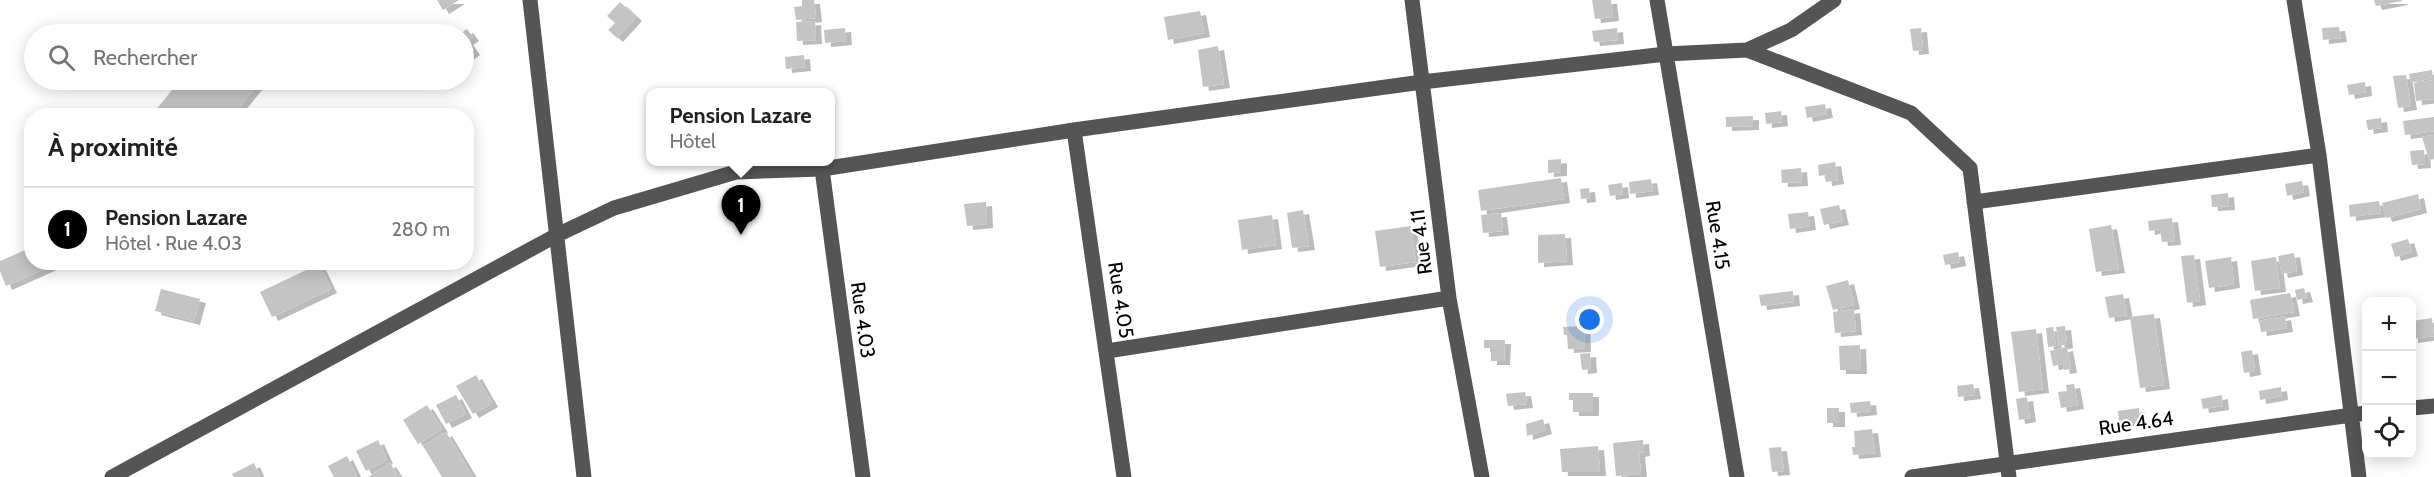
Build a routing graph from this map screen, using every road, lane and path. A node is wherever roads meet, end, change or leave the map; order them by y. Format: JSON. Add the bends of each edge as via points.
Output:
{"nodes":[{"id":1,"x":530,"y":0,"type":"edge"},
{"id":2,"x":1412,"y":0,"type":"edge"},
{"id":3,"x":1657,"y":0,"type":"edge"},
{"id":4,"x":1834,"y":0,"type":"edge"},
{"id":5,"x":2294,"y":0,"type":"edge"},
{"id":6,"x":1747,"y":50,"type":"junction"},
{"id":7,"x":1666,"y":54,"type":"junction"},
{"id":8,"x":1422,"y":82,"type":"junction"},
{"id":9,"x":1074,"y":130,"type":"junction"},
{"id":10,"x":2319,"y":155,"type":"junction"},
{"id":11,"x":822,"y":169,"type":"junction"},
{"id":12,"x":1974,"y":202,"type":"junction"},
{"id":13,"x":557,"y":235,"type":"junction"},
{"id":14,"x":1449,"y":298,"type":"junction"},
{"id":15,"x":1107,"y":351,"type":"junction"},
{"id":16,"x":2434,"y":406,"type":"edge"},
{"id":17,"x":2416,"y":408,"type":"edge"},
{"id":18,"x":2362,"y":414,"type":"edge"},
{"id":19,"x":2350,"y":415,"type":"junction"},
{"id":20,"x":2008,"y":470,"type":"edge"},
{"id":21,"x":112,"y":477,"type":"edge"},
{"id":22,"x":584,"y":477,"type":"edge"},
{"id":23,"x":863,"y":477,"type":"edge"},
{"id":24,"x":1124,"y":477,"type":"edge"},
{"id":25,"x":1482,"y":477,"type":"edge"},
{"id":26,"x":1737,"y":477,"type":"edge"},
{"id":27,"x":1912,"y":477,"type":"edge"},
{"id":28,"x":2359,"y":477,"type":"edge"}],
"edges":[{"from":1,"to":13,"type":"street"},
{"from":2,"to":8,"type":"street","name":"Rue 4.11"},
{"from":3,"to":7,"type":"street","name":"Rue 4.15"},
{"from":4,"to":6,"type":"street","via":[[1791,30]]},
{"from":5,"to":10,"type":"street"},
{"from":6,"to":7,"type":"street"},
{"from":6,"to":12,"type":"street","via":[[1911,113],[1970,168]]},
{"from":7,"to":8,"type":"street"},
{"from":7,"to":26,"type":"street","name":"Rue 4.15"},
{"from":8,"to":9,"type":"street"},
{"from":8,"to":14,"type":"street","name":"Rue 4.11"},
{"from":9,"to":11,"type":"street"},
{"from":9,"to":15,"type":"street","name":"Rue 4.05"},
{"from":10,"to":12,"type":"street"},
{"from":10,"to":19,"type":"street"},
{"from":11,"to":13,"type":"street","via":[[736,172],[614,208]]},
{"from":11,"to":23,"type":"street","name":"Rue 4.03"},
{"from":12,"to":20,"type":"street"},
{"from":13,"to":21,"type":"street"},
{"from":13,"to":22,"type":"street"},
{"from":14,"to":15,"type":"street"},
{"from":14,"to":25,"type":"street","name":"Rue 4.11"},
{"from":15,"to":24,"type":"street","name":"Rue 4.05"},
{"from":16,"to":17,"type":"street"},
{"from":18,"to":19,"type":"street","name":"Rue 4.64"},
{"from":19,"to":20,"type":"street","name":"Rue 4.64"},
{"from":19,"to":28,"type":"street"},
{"from":20,"to":27,"type":"street","name":"Rue 4.64"}]}
